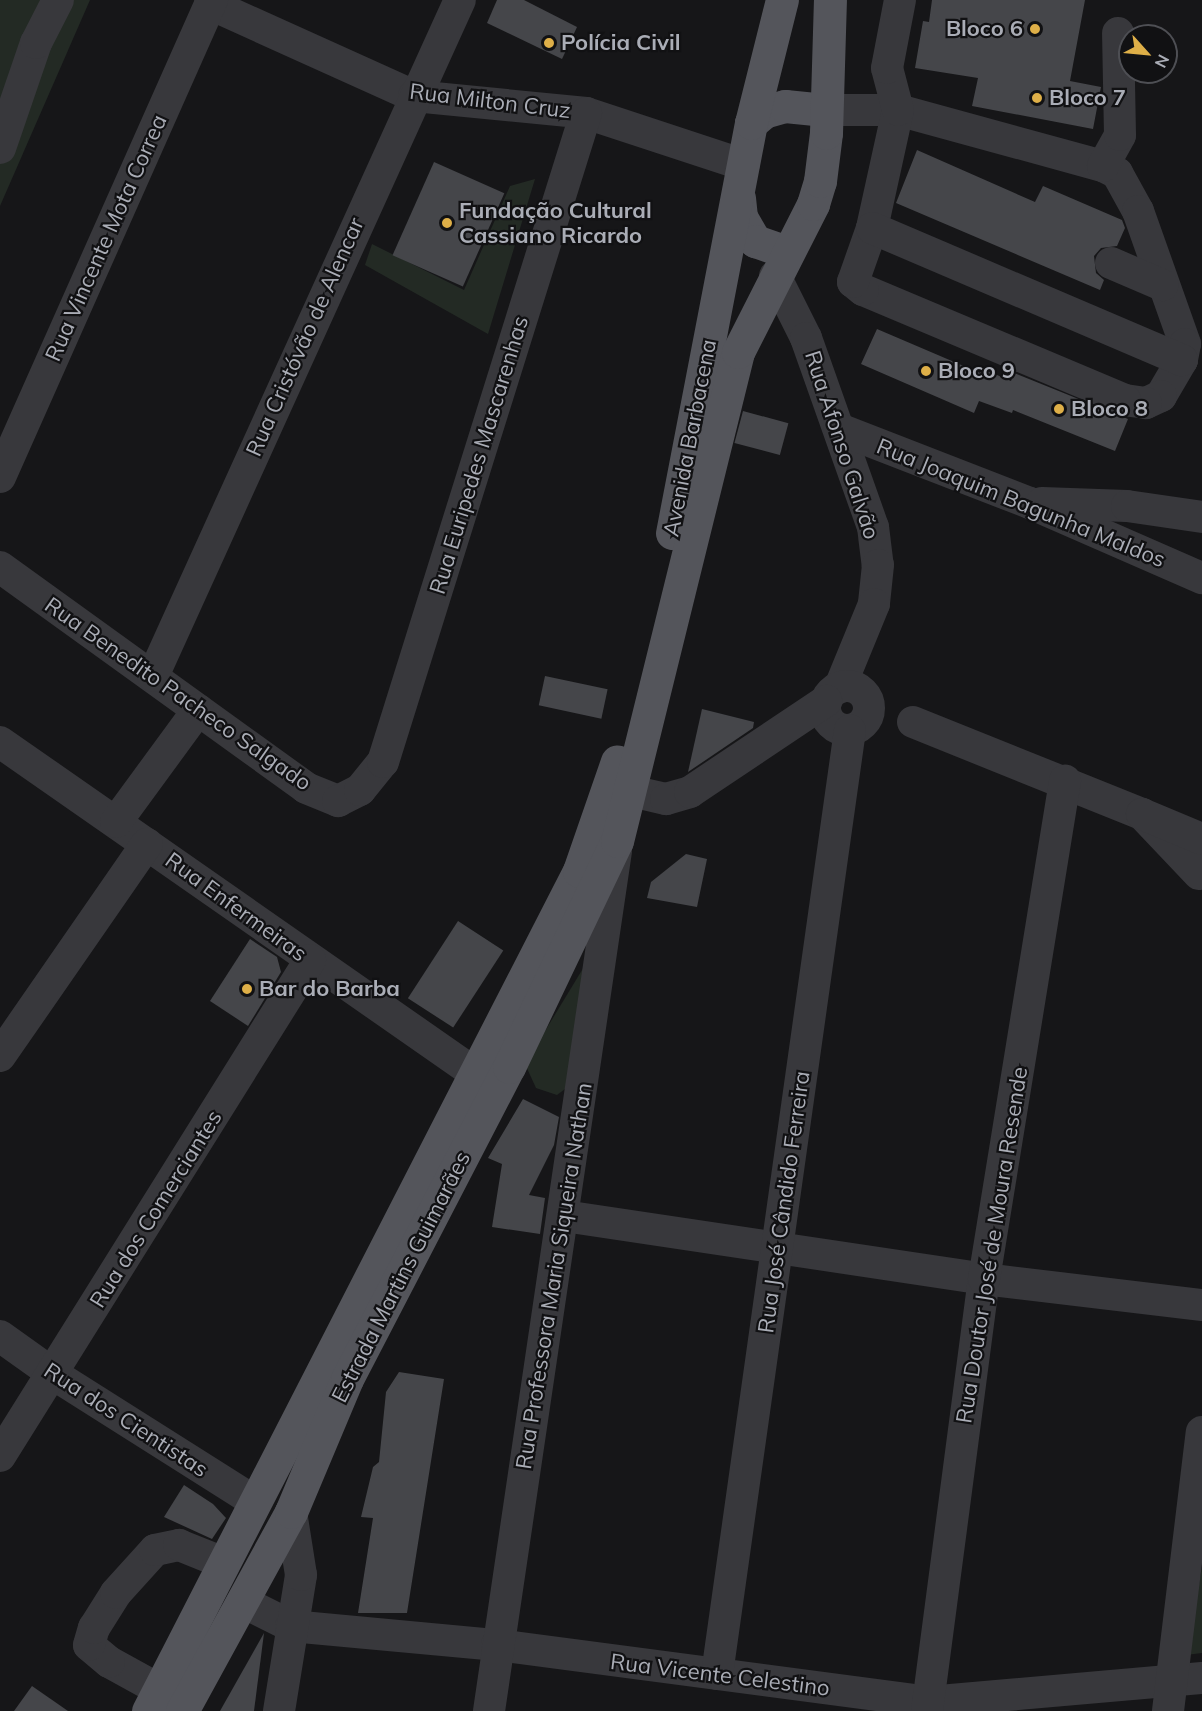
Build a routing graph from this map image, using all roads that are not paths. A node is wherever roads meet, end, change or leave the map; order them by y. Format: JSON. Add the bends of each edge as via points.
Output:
{"nodes":[{"id":1,"x":58,"y":0,"type":"edge"},
{"id":2,"x":460,"y":0,"type":"edge"},
{"id":3,"x":782,"y":0,"type":"edge"},
{"id":4,"x":830,"y":0,"type":"edge"},
{"id":5,"x":900,"y":0,"type":"edge"},
{"id":6,"x":211,"y":2,"type":"edge"},
{"id":7,"x":1119,"y":84,"type":"edge"},
{"id":8,"x":414,"y":96,"type":"junction"},
{"id":9,"x":825,"y":110,"type":"junction"},
{"id":10,"x":898,"y":110,"type":"junction"},
{"id":11,"x":586,"y":113,"type":"junction"},
{"id":12,"x":751,"y":123,"type":"junction"},
{"id":13,"x":0,"y":148,"type":"edge"},
{"id":14,"x":1103,"y":166,"type":"junction"},
{"id":15,"x":741,"y":179,"type":"junction"},
{"id":16,"x":872,"y":228,"type":"junction"},
{"id":17,"x":781,"y":264,"type":"junction"},
{"id":18,"x":1111,"y":264,"type":"dead end"},
{"id":19,"x":1162,"y":285,"type":"junction"},
{"id":20,"x":1182,"y":360,"type":"junction"},
{"id":21,"x":840,"y":429,"type":"junction"},
{"id":22,"x":0,"y":477,"type":"edge"},
{"id":23,"x":1030,"y":503,"type":"junction"},
{"id":24,"x":1202,"y":517,"type":"edge"},
{"id":25,"x":0,"y":567,"type":"edge"},
{"id":26,"x":1202,"y":578,"type":"edge"},
{"id":27,"x":153,"y":676,"type":"junction"},
{"id":28,"x":833,"y":694,"type":"junction"},
{"id":29,"x":198,"y":711,"type":"junction"},
{"id":30,"x":860,"y":719,"type":"junction"},
{"id":31,"x":0,"y":742,"type":"edge"},
{"id":32,"x":1065,"y":781,"type":"junction"},
{"id":33,"x":360,"y":790,"type":"joint"},
{"id":34,"x":631,"y":791,"type":"junction"},
{"id":35,"x":1142,"y":814,"type":"junction"},
{"id":36,"x":116,"y":822,"type":"junction"},
{"id":37,"x":1202,"y":839,"type":"edge"},
{"id":38,"x":617,"y":841,"type":"junction"},
{"id":39,"x":147,"y":844,"type":"junction"},
{"id":40,"x":579,"y":871,"type":"joint"},
{"id":41,"x":1201,"y":871,"type":"edge"},
{"id":42,"x":310,"y":960,"type":"junction"},
{"id":43,"x":0,"y":1056,"type":"edge"},
{"id":44,"x":473,"y":1072,"type":"junction"},
{"id":45,"x":564,"y":1216,"type":"junction"},
{"id":46,"x":777,"y":1250,"type":"junction"},
{"id":47,"x":984,"y":1279,"type":"junction"},
{"id":48,"x":1202,"y":1305,"type":"edge"},
{"id":49,"x":0,"y":1336,"type":"edge"},
{"id":50,"x":53,"y":1374,"type":"junction"},
{"id":51,"x":1202,"y":1432,"type":"edge"},
{"id":52,"x":0,"y":1456,"type":"edge"},
{"id":53,"x":254,"y":1501,"type":"junction"},
{"id":54,"x":291,"y":1512,"type":"junction"},
{"id":55,"x":220,"y":1571,"type":"junction"},
{"id":56,"x":243,"y":1602,"type":"junction"},
{"id":57,"x":291,"y":1626,"type":"junction"},
{"id":58,"x":498,"y":1645,"type":"junction"},
{"id":59,"x":717,"y":1674,"type":"junction"},
{"id":60,"x":1202,"y":1678,"type":"edge"},
{"id":61,"x":1170,"y":1697,"type":"edge"},
{"id":62,"x":163,"y":1704,"type":"edge"},
{"id":63,"x":928,"y":1706,"type":"edge"},
{"id":64,"x":279,"y":1711,"type":"edge"},
{"id":65,"x":489,"y":1711,"type":"edge"}],
"edges":[{"from":1,"to":13,"type":"street","via":[[36,43]]},
{"from":2,"to":8,"type":"street","name":"Rua Cristóvão de Alencar"},
{"from":3,"to":12,"type":"main road","name":"Avenida Barbacena"},
{"from":4,"to":9,"type":"main road","name":"Avenida Barbacena"},
{"from":5,"to":10,"type":"street","via":[[887,68]]},
{"from":6,"to":8,"type":"street","name":"Rua Milton Cruz"},
{"from":6,"to":22,"type":"street","name":"Rua Vincente Mota Correa"},
{"from":7,"to":14,"type":"street","via":[[1120,135]]},
{"from":8,"to":11,"type":"street","name":"Rua Milton Cruz"},
{"from":8,"to":27,"type":"street","name":"Rua Cristóvão de Alencar"},
{"from":9,"to":10,"type":"street"},
{"from":9,"to":12,"type":"main road","via":[[785,106],[764,112]]},
{"from":9,"to":17,"type":"main road","name":"Avenida Barbacena","via":[[820,181],[813,204]]},
{"from":10,"to":14,"type":"street"},
{"from":10,"to":16,"type":"street","via":[[900,158]]},
{"from":11,"to":15,"type":"street","name":"Rua Milton Cruz"},
{"from":11,"to":33,"type":"street","name":"Rua Euripedes Mascarenhas","via":[[382,762]]},
{"from":12,"to":15,"type":"main road","name":"Avenida Barbacena"},
{"from":14,"to":19,"type":"street","via":[[1116,173],[1126,186]]},
{"from":15,"to":17,"type":"main road","via":[[741,217],[755,241]]},
{"from":15,"to":40,"type":"main road","name":"Avenida Barbacena","via":[[672,531],[614,777]]},
{"from":16,"to":20,"type":"street"},
{"from":16,"to":20,"type":"street","via":[[854,272],[853,282],[863,290],[1125,400],[1146,403],[1161,396]]},
{"from":17,"to":21,"type":"street","name":"Rua Afonso Galvão"},
{"from":17,"to":34,"type":"main road","name":"Avenida Barbacena","via":[[738,352]]},
{"from":18,"to":19,"type":"street"},
{"from":19,"to":20,"type":"street","via":[[1185,344]]},
{"from":21,"to":23,"type":"street","name":"Rua Joaquim Bagunha Maldos"},
{"from":21,"to":28,"type":"street","name":"Rua Afonso Galvão","via":[[873,527],[879,565],[874,604]]},
{"from":23,"to":24,"type":"street","via":[[1083,503]]},
{"from":23,"to":26,"type":"street","name":"Rua Joaquim Bagunha Maldos"},
{"from":25,"to":27,"type":"street","name":"Rua Benedito Pacheco Salgado"},
{"from":27,"to":29,"type":"street","name":"Rua Benedito Pacheco Salgado"},
{"from":28,"to":30,"type":"street","via":[[825,714],[831,724]]},
{"from":28,"to":34,"type":"street","via":[[690,792],[666,799]]},
{"from":29,"to":33,"type":"street","name":"Rua Benedito Pacheco Salgado","via":[[306,788],[338,801]]},
{"from":29,"to":36,"type":"street"},
{"from":30,"to":32,"type":"street","via":[[913,722]]},
{"from":30,"to":46,"type":"street","name":"Rua José Cândido Ferreira"},
{"from":31,"to":36,"type":"street","name":"Rua Enfermeiras"},
{"from":32,"to":35,"type":"street"},
{"from":32,"to":47,"type":"street","name":"Rua Doutor José de Moura Resende"},
{"from":34,"to":38,"type":"main road","name":"Avenida Barbacena"},
{"from":35,"to":37,"type":"street"},
{"from":35,"to":41,"type":"street"},
{"from":36,"to":39,"type":"street","name":"Rua Enfermeiras"},
{"from":38,"to":45,"type":"street","name":"Rua Professora Maria Siqueira Nathan"},
{"from":38,"to":54,"type":"main road","name":"Estrada Martins Guimarães","via":[[510,1067],[347,1379]]},
{"from":39,"to":42,"type":"street","name":"Rua Enfermeiras"},
{"from":39,"to":43,"type":"street"},
{"from":40,"to":44,"type":"main road","name":"Estrada Martins Guimarães"},
{"from":42,"to":44,"type":"street","name":"Rua Enfermeiras"},
{"from":42,"to":50,"type":"street","name":"Rua dos Comerciantes"},
{"from":44,"to":53,"type":"main road","name":"Estrada Martins Guimarães"},
{"from":45,"to":46,"type":"street"},
{"from":45,"to":58,"type":"street","name":"Rua Professora Maria Siqueira Nathan"},
{"from":46,"to":47,"type":"street"},
{"from":46,"to":59,"type":"street","name":"Rua José Cândido Ferreira"},
{"from":47,"to":48,"type":"street"},
{"from":47,"to":63,"type":"street","name":"Rua Doutor José de Moura Resende"},
{"from":49,"to":50,"type":"street","name":"Rua dos Cientistas"},
{"from":50,"to":52,"type":"street","name":"Rua dos Comerciantes"},
{"from":50,"to":53,"type":"street","name":"Rua dos Cientistas"},
{"from":51,"to":61,"type":"street"},
{"from":53,"to":54,"type":"main road","via":[[278,1504]]},
{"from":53,"to":55,"type":"main road","name":"Estrada Martins Guimarães"},
{"from":54,"to":56,"type":"main road","name":"Estrada Martins Guimarães"},
{"from":54,"to":57,"type":"street","via":[[301,1575]]},
{"from":55,"to":56,"type":"main road","via":[[225,1591]]},
{"from":55,"to":62,"type":"main road","name":"Estrada Martins Guimarães"},
{"from":55,"to":62,"type":"street","via":[[178,1545],[155,1550],[116,1593],[94,1628],[89,1645]]},
{"from":56,"to":57,"type":"street","name":"Rua Vicente Celestino"},
{"from":56,"to":62,"type":"main road","name":"Estrada Martins Guimarães"},
{"from":57,"to":58,"type":"street","name":"Rua Vicente Celestino"},
{"from":57,"to":64,"type":"street"},
{"from":58,"to":59,"type":"street","name":"Rua Vicente Celestino"},
{"from":58,"to":65,"type":"street","name":"Rua Professora Maria Siqueira Nathan"},
{"from":59,"to":63,"type":"street","name":"Rua Vicente Celestino"},
{"from":60,"to":61,"type":"street","name":"Rua Vicente Celestino"},
{"from":61,"to":63,"type":"street","name":"Rua Vicente Celestino"}]}
